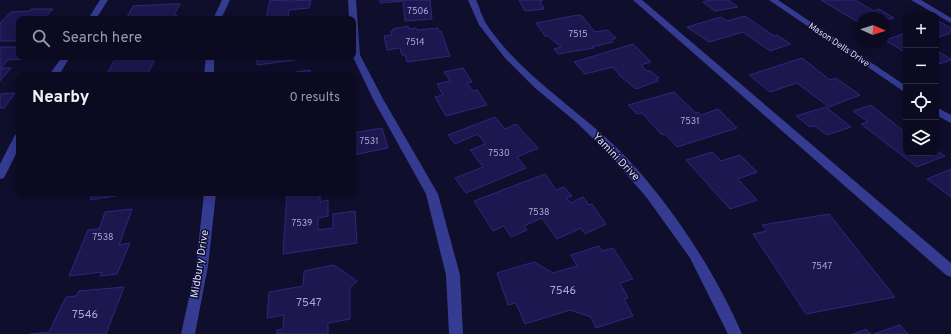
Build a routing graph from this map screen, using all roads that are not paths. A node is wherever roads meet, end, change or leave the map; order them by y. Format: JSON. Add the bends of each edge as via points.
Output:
{"nodes":[{"id":1,"x":104,"y":0,"type":"edge"},
{"id":2,"x":226,"y":0,"type":"edge"},
{"id":3,"x":352,"y":0,"type":"edge"},
{"id":4,"x":472,"y":0,"type":"edge"},
{"id":5,"x":637,"y":0,"type":"edge"},
{"id":6,"x":772,"y":0,"type":"edge"},
{"id":7,"x":915,"y":0,"type":"edge"},
{"id":8,"x":94,"y":16,"type":"edge"},
{"id":9,"x":218,"y":16,"type":"edge"},
{"id":10,"x":353,"y":16,"type":"edge"},
{"id":11,"x":951,"y":21,"type":"edge"},
{"id":12,"x":356,"y":54,"type":"edge"},
{"id":13,"x":64,"y":60,"type":"edge"},
{"id":14,"x":210,"y":60,"type":"edge"},
{"id":15,"x":56,"y":72,"type":"edge"},
{"id":16,"x":209,"y":72,"type":"edge"},
{"id":17,"x":903,"y":88,"type":"edge"},
{"id":18,"x":939,"y":112,"type":"edge"},
{"id":19,"x":951,"y":120,"type":"edge"},
{"id":20,"x":16,"y":144,"type":"edge"},
{"id":21,"x":0,"y":175,"type":"edge"},
{"id":22,"x":210,"y":196,"type":"edge"},
{"id":23,"x":951,"y":271,"type":"edge"},
{"id":24,"x":188,"y":334,"type":"edge"},
{"id":25,"x":456,"y":334,"type":"edge"},
{"id":26,"x":735,"y":334,"type":"edge"}],
"edges":[{"from":1,"to":8,"type":"street"},
{"from":2,"to":9,"type":"street"},
{"from":3,"to":10,"type":"street"},
{"from":4,"to":26,"type":"street","name":"Yamini Drive","via":[[483,25],[508,56],[538,86],[612,150],[652,195],[694,254]]},
{"from":5,"to":23,"type":"street"},
{"from":6,"to":17,"type":"street","name":"Mason Dells Drive"},
{"from":7,"to":11,"type":"street"},
{"from":12,"to":25,"type":"street","via":[[378,99],[432,194],[453,275]]},
{"from":13,"to":15,"type":"street"},
{"from":14,"to":16,"type":"street"},
{"from":18,"to":19,"type":"street"},
{"from":20,"to":21,"type":"street"},
{"from":22,"to":24,"type":"street","name":"Midbury Drive","via":[[202,266]]}]}
